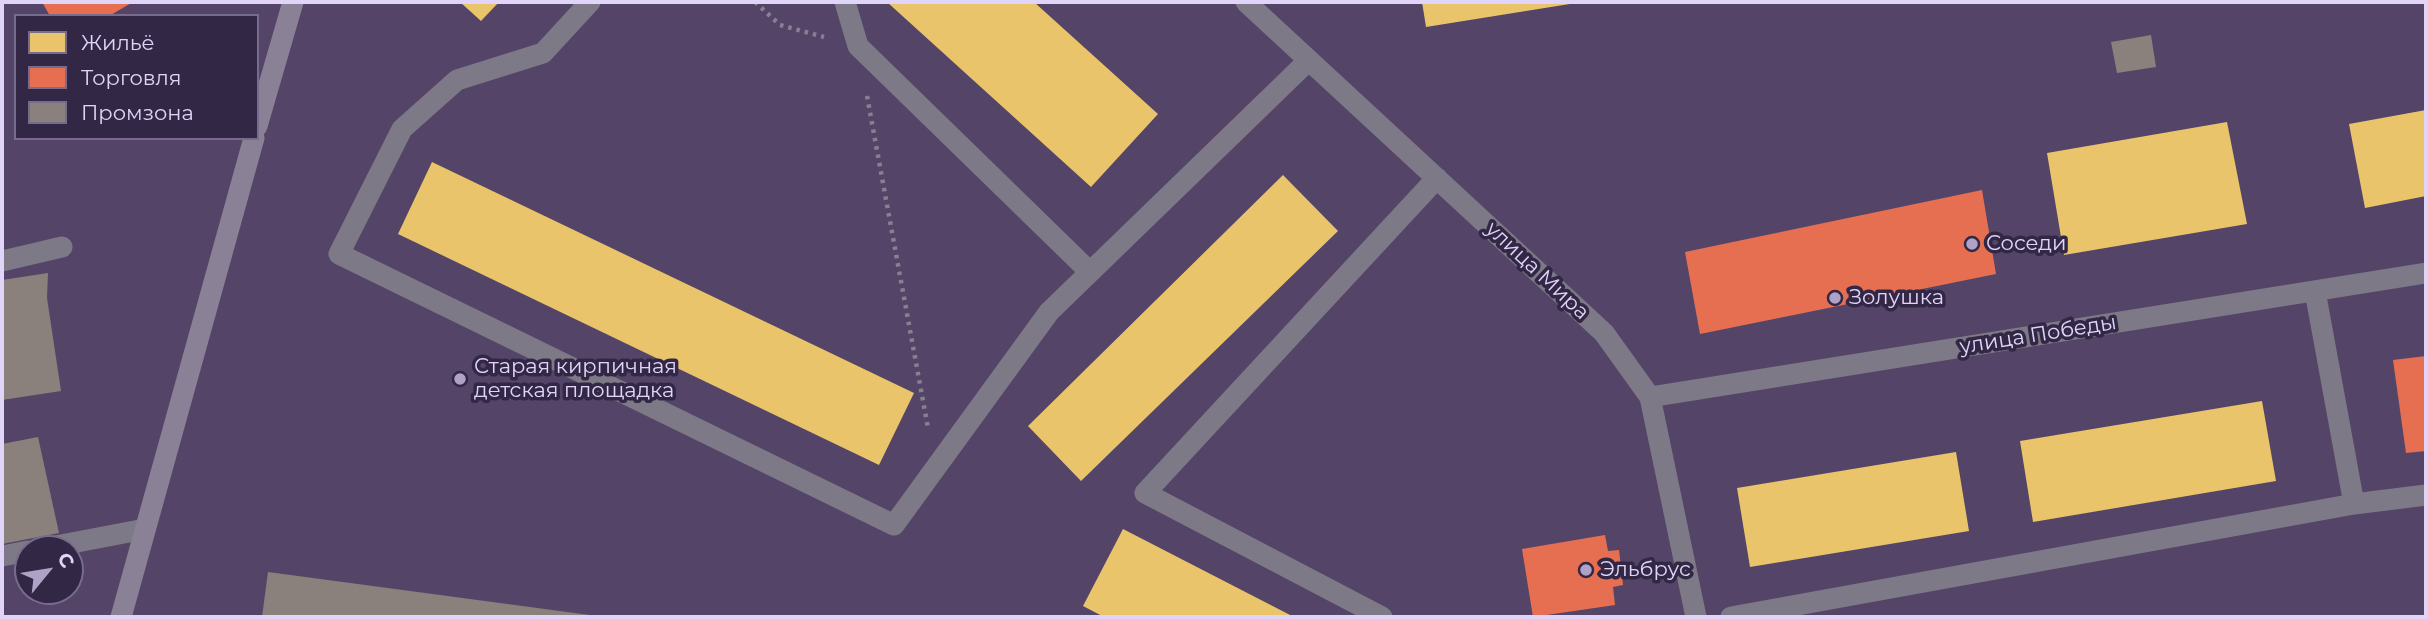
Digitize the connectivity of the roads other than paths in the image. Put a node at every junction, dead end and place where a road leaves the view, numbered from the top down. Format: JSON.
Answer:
{"nodes":[{"id":1,"x":293,"y":2,"type":"edge"},
{"id":2,"x":590,"y":2,"type":"edge"},
{"id":3,"x":845,"y":2,"type":"edge"},
{"id":4,"x":1246,"y":2,"type":"edge"},
{"id":5,"x":1310,"y":60,"type":"junction"},
{"id":6,"x":259,"y":119,"type":"edge"},
{"id":7,"x":253,"y":140,"type":"edge"},
{"id":8,"x":1437,"y":178,"type":"junction"},
{"id":9,"x":62,"y":247,"type":"dead end"},
{"id":10,"x":2,"y":261,"type":"edge"},
{"id":11,"x":1090,"y":272,"type":"junction"},
{"id":12,"x":2426,"y":273,"type":"edge"},
{"id":13,"x":2315,"y":291,"type":"junction"},
{"id":14,"x":1650,"y":397,"type":"junction"},
{"id":15,"x":2426,"y":495,"type":"edge"},
{"id":16,"x":2354,"y":504,"type":"junction"},
{"id":17,"x":145,"y":529,"type":"junction"},
{"id":18,"x":84,"y":541,"type":"edge"},
{"id":19,"x":121,"y":617,"type":"edge"},
{"id":20,"x":1382,"y":617,"type":"edge"},
{"id":21,"x":1696,"y":617,"type":"edge"},
{"id":22,"x":1731,"y":617,"type":"edge"}],
"edges":[{"from":1,"to":6,"type":"main road"},
{"from":2,"to":11,"type":"street"},
{"from":3,"to":11,"type":"street"},
{"from":4,"to":5,"type":"street","name":"улица Мира"},
{"from":5,"to":8,"type":"street","name":"улица Мира"},
{"from":5,"to":11,"type":"street"},
{"from":7,"to":17,"type":"main road"},
{"from":8,"to":14,"type":"street","name":"улица Мира"},
{"from":8,"to":20,"type":"street"},
{"from":9,"to":10,"type":"street"},
{"from":12,"to":13,"type":"street","name":"улица Победы"},
{"from":13,"to":14,"type":"street","name":"улица Победы"},
{"from":13,"to":16,"type":"street"},
{"from":14,"to":21,"type":"street","name":"улица Мира"},
{"from":15,"to":16,"type":"street"},
{"from":16,"to":22,"type":"street"},
{"from":17,"to":18,"type":"street"},
{"from":17,"to":19,"type":"main road"}]}
